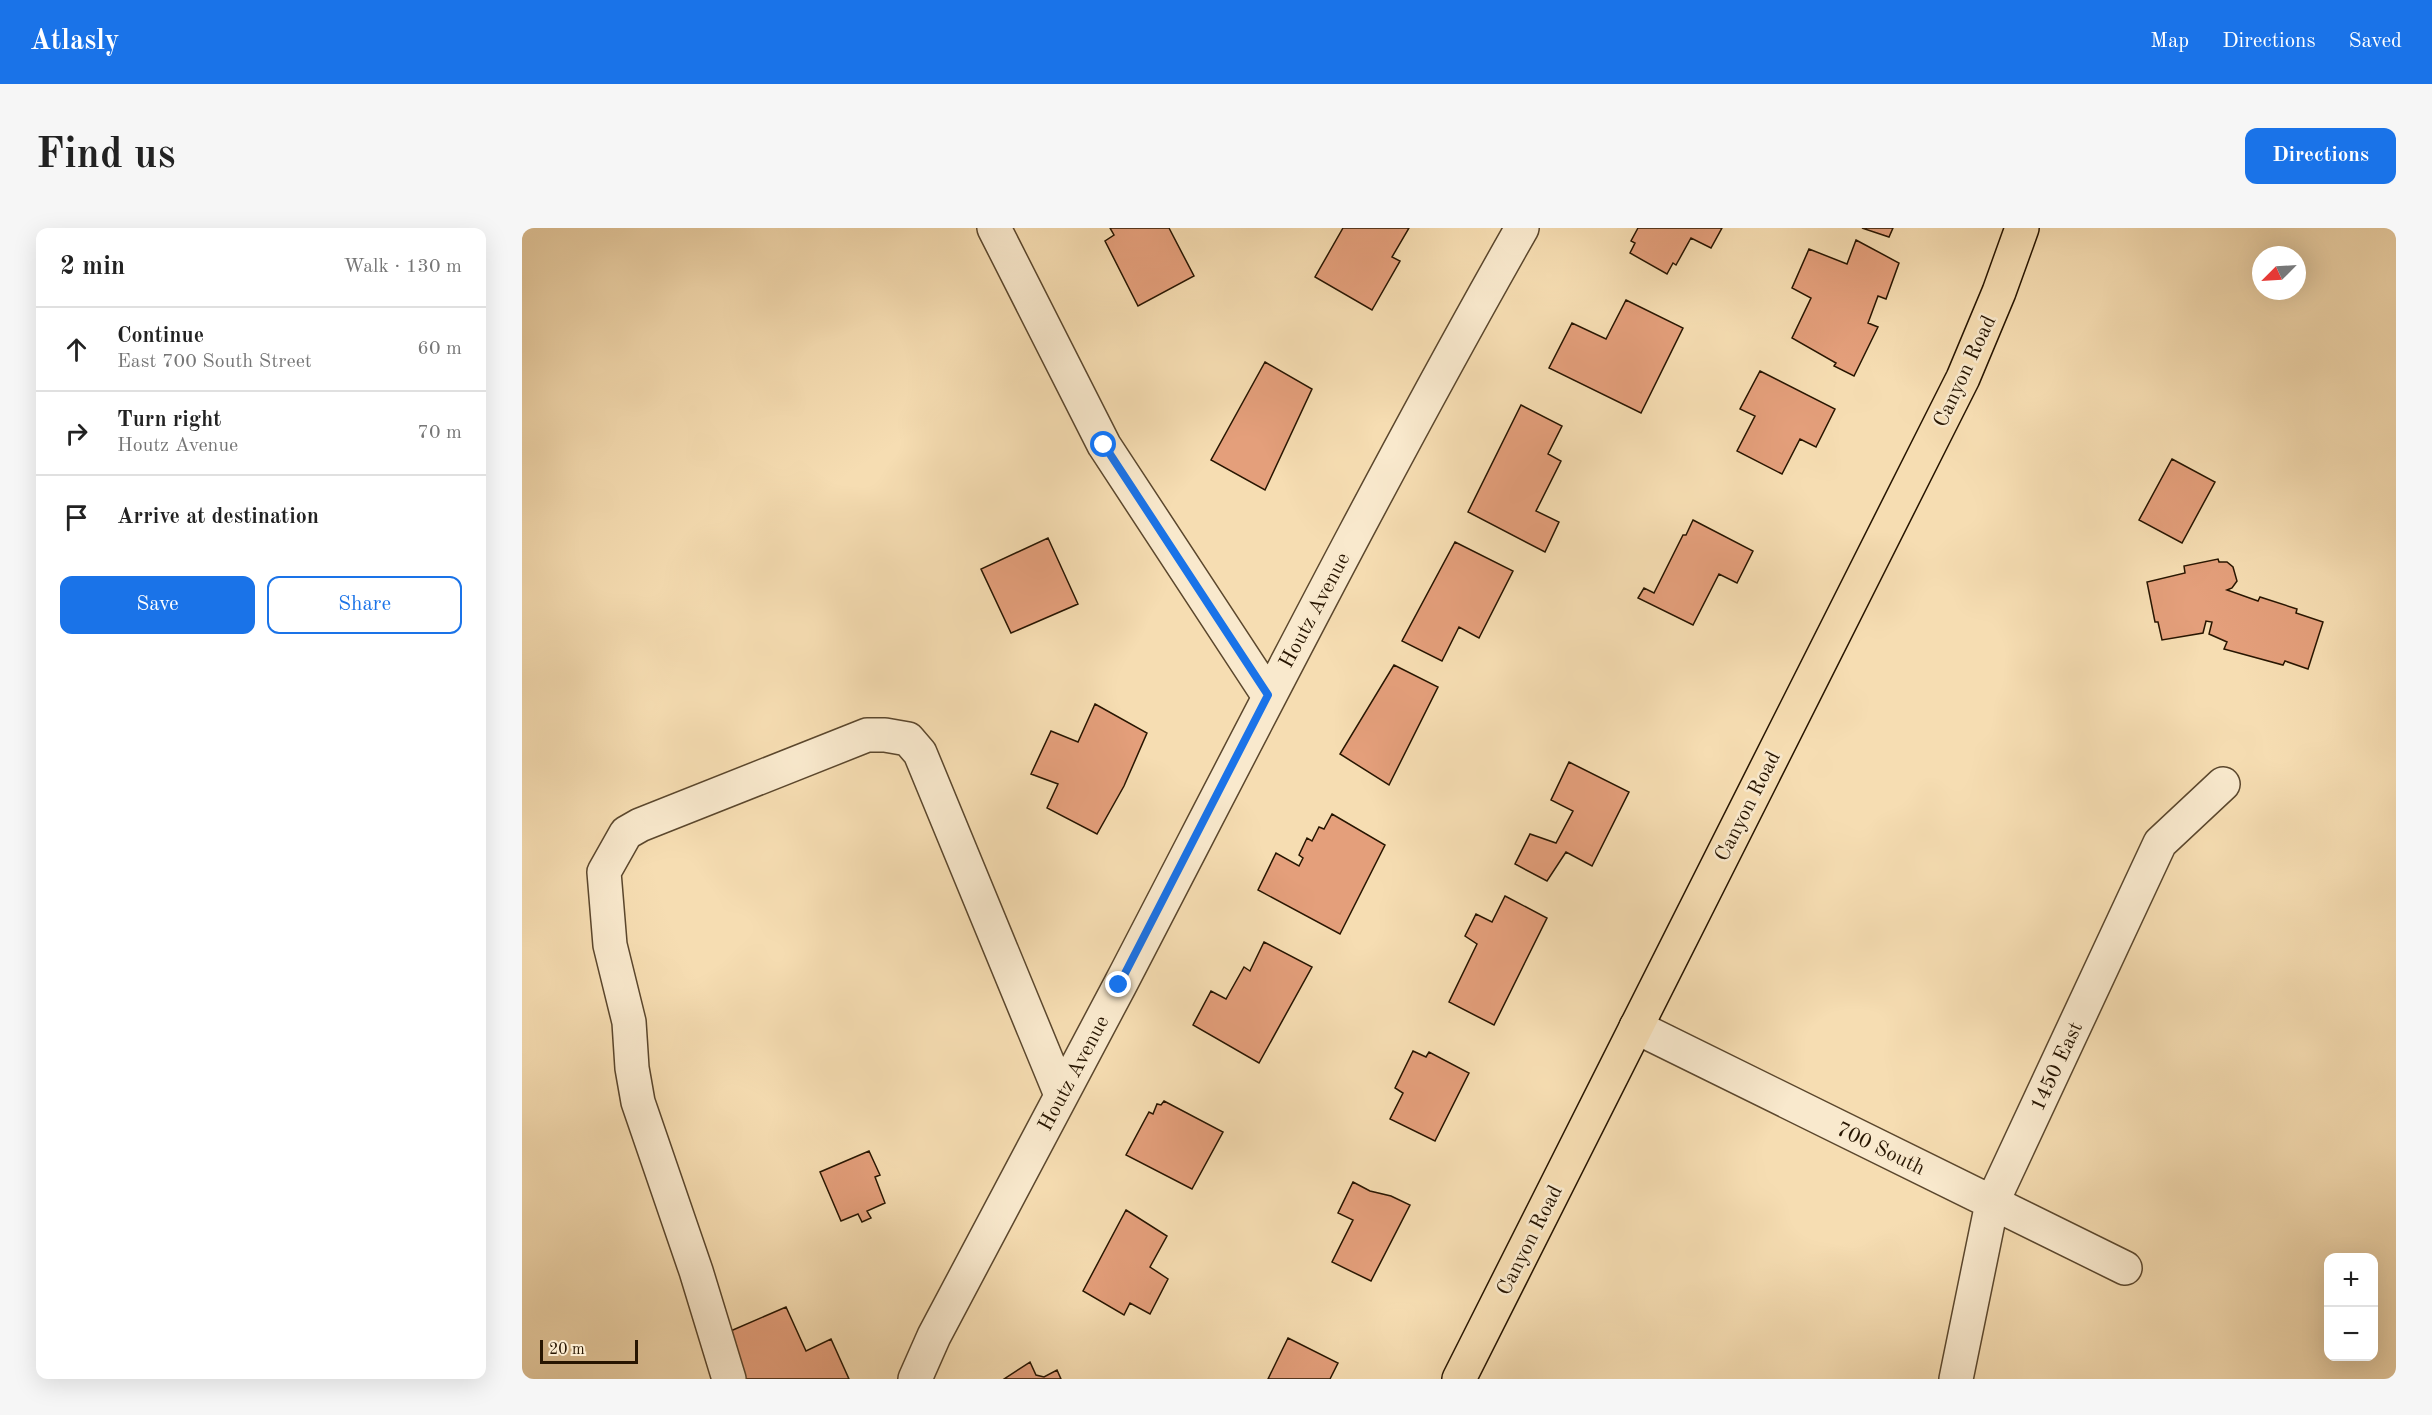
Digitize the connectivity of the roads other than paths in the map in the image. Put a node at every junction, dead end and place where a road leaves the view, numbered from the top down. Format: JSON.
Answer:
{"nodes":[{"id":1,"x":994,"y":228,"type":"edge"},
{"id":2,"x":1522,"y":228,"type":"edge"},
{"id":3,"x":2022,"y":228,"type":"edge"},
{"id":4,"x":1268,"y":695,"type":"junction"},
{"id":5,"x":2223,"y":784,"type":"dead end"},
{"id":6,"x":1636,"y":1027,"type":"junction"},
{"id":7,"x":1061,"y":1095,"type":"junction"},
{"id":8,"x":1992,"y":1203,"type":"junction"},
{"id":9,"x":2125,"y":1268,"type":"dead end"},
{"id":10,"x":729,"y":1379,"type":"edge"},
{"id":11,"x":915,"y":1379,"type":"edge"},
{"id":12,"x":1459,"y":1379,"type":"edge"},
{"id":13,"x":1956,"y":1379,"type":"edge"}],
"edges":[{"from":1,"to":4,"type":"street"},
{"from":2,"to":4,"type":"street","name":"Houtz Avenue"},
{"from":3,"to":6,"type":"main road","name":"Canyon Road"},
{"from":4,"to":7,"type":"street","name":"Houtz Avenue"},
{"from":5,"to":8,"type":"street","name":"1450 East"},
{"from":6,"to":8,"type":"street","name":"700 South"},
{"from":6,"to":12,"type":"main road","name":"Canyon Road"},
{"from":7,"to":10,"type":"street"},
{"from":7,"to":11,"type":"street","name":"Houtz Avenue"},
{"from":8,"to":9,"type":"street","name":"700 South"},
{"from":8,"to":13,"type":"street","name":"1450 East"}]}
